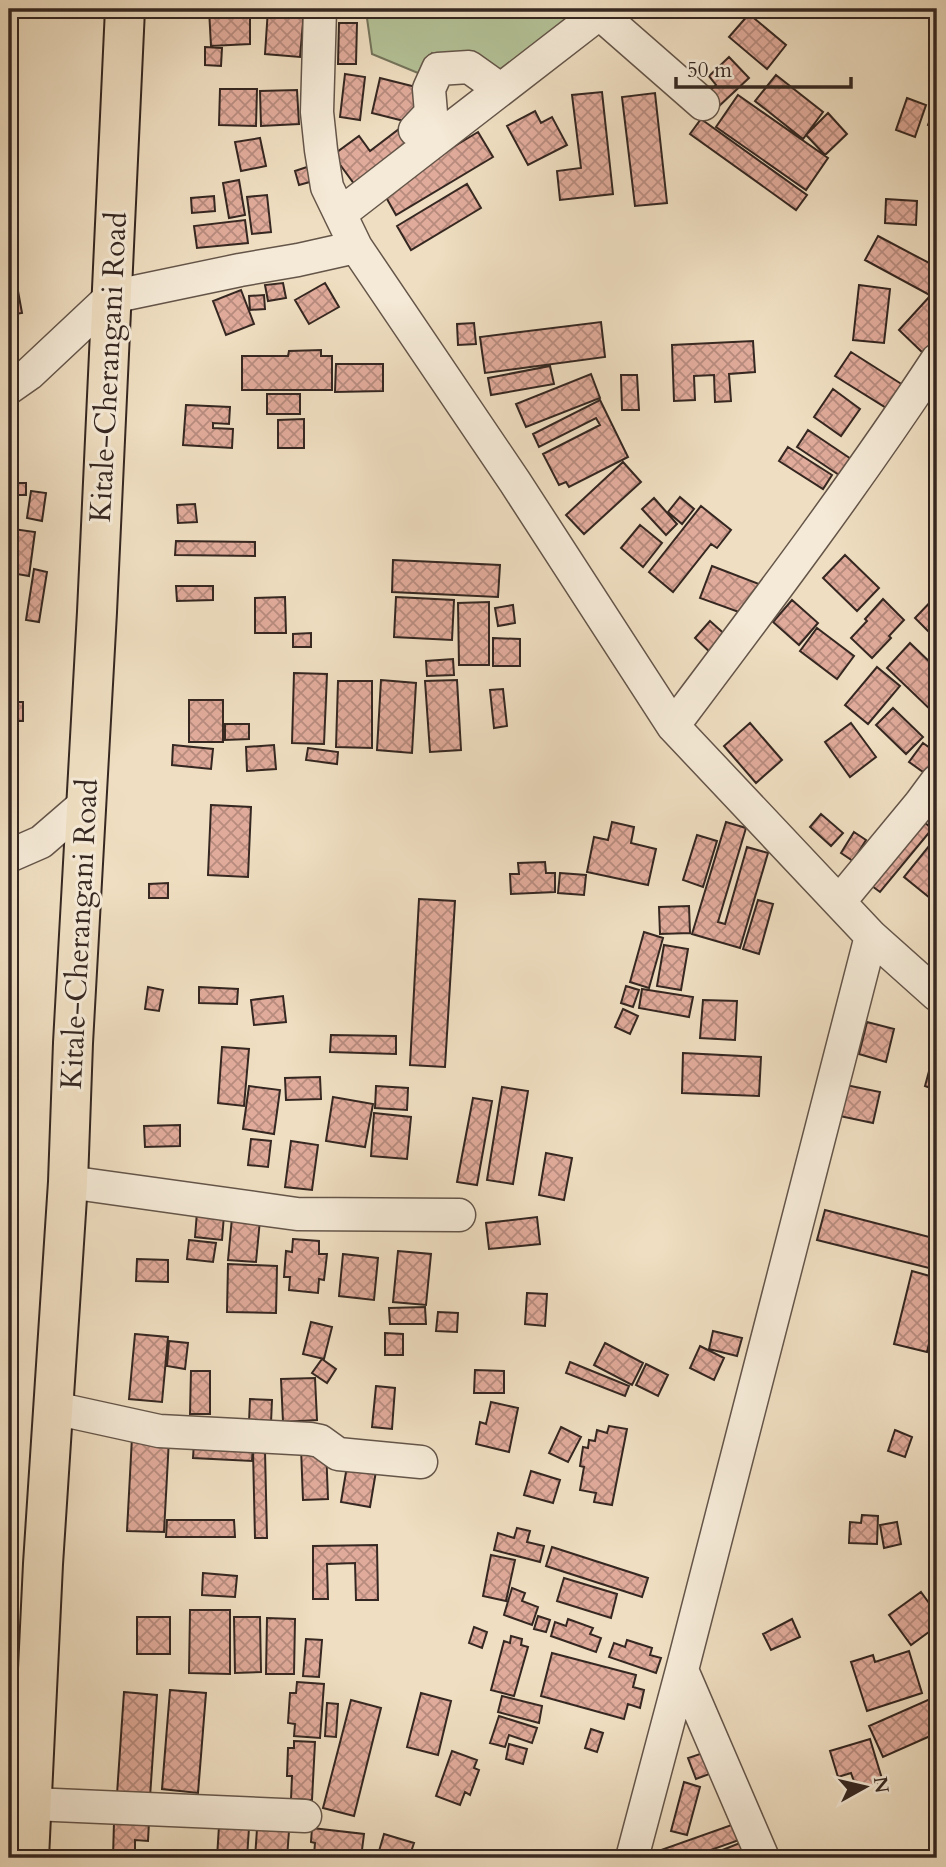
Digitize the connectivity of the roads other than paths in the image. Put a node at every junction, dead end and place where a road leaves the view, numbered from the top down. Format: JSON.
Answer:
{"nodes":[{"id":1,"x":125,"y":9,"type":"edge"},
{"id":2,"x":320,"y":9,"type":"edge"},
{"id":3,"x":602,"y":11,"type":"edge"},
{"id":4,"x":500,"y":89,"type":"junction"},
{"id":5,"x":703,"y":104,"type":"dead end"},
{"id":6,"x":415,"y":130,"type":"dead end"},
{"id":7,"x":340,"y":214,"type":"junction"},
{"id":8,"x":356,"y":247,"type":"junction"},
{"id":9,"x":111,"y":297,"type":"junction"},
{"id":10,"x":937,"y":360,"type":"edge"},
{"id":11,"x":9,"y":388,"type":"edge"},
{"id":12,"x":673,"y":726,"type":"junction"},
{"id":13,"x":937,"y":780,"type":"edge"},
{"id":14,"x":85,"y":804,"type":"junction"},
{"id":15,"x":9,"y":856,"type":"edge"},
{"id":16,"x":839,"y":902,"type":"junction"},
{"id":17,"x":871,"y":936,"type":"junction"},
{"id":18,"x":937,"y":995,"type":"edge"},
{"id":19,"x":68,"y":1182,"type":"junction"},
{"id":20,"x":459,"y":1215,"type":"dead end"},
{"id":21,"x":54,"y":1408,"type":"junction"},
{"id":22,"x":421,"y":1462,"type":"dead end"},
{"id":23,"x":682,"y":1670,"type":"junction"},
{"id":24,"x":32,"y":1804,"type":"junction"},
{"id":25,"x":305,"y":1816,"type":"dead end"},
{"id":26,"x":29,"y":1858,"type":"edge"},
{"id":27,"x":632,"y":1858,"type":"edge"},
{"id":28,"x":763,"y":1858,"type":"edge"}],
"edges":[{"from":1,"to":9,"type":"main road","name":"Kitale-Cherangani Road"},
{"from":2,"to":7,"type":"street"},
{"from":3,"to":4,"type":"street"},
{"from":3,"to":5,"type":"street"},
{"from":4,"to":6,"type":"street"},
{"from":4,"to":7,"type":"street"},
{"from":7,"to":8,"type":"street"},
{"from":8,"to":9,"type":"street"},
{"from":8,"to":12,"type":"street"},
{"from":9,"to":11,"type":"street"},
{"from":9,"to":14,"type":"main road","name":"Kitale-Cherangani Road"},
{"from":10,"to":12,"type":"street"},
{"from":12,"to":16,"type":"street"},
{"from":13,"to":16,"type":"street"},
{"from":14,"to":15,"type":"street"},
{"from":14,"to":19,"type":"main road","name":"Kitale-Cherangani Road"},
{"from":16,"to":17,"type":"street"},
{"from":17,"to":18,"type":"street"},
{"from":17,"to":23,"type":"street"},
{"from":19,"to":20,"type":"street"},
{"from":19,"to":21,"type":"main road","name":"Kitale-Cherangani Road"},
{"from":21,"to":22,"type":"street"},
{"from":21,"to":24,"type":"main road","name":"Kitale-Cherangani Road"},
{"from":23,"to":27,"type":"street"},
{"from":23,"to":28,"type":"street"},
{"from":24,"to":25,"type":"street"},
{"from":24,"to":26,"type":"main road","name":"Kitale-Cherangani Road"}]}
